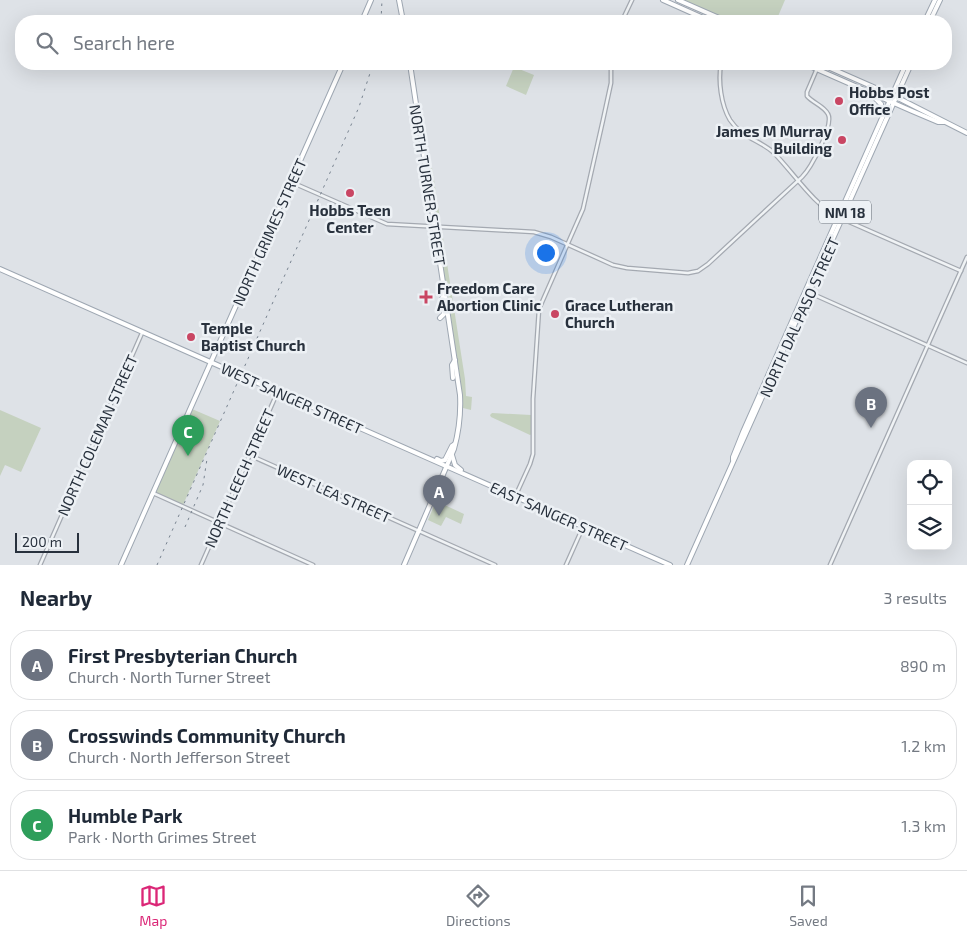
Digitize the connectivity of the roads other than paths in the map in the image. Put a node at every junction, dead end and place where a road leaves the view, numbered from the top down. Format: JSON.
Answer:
{"nodes":[{"id":1,"x":371,"y":0,"type":"edge"},
{"id":2,"x":399,"y":0,"type":"edge"},
{"id":3,"x":632,"y":0,"type":"edge"},
{"id":4,"x":663,"y":0,"type":"edge"},
{"id":5,"x":678,"y":0,"type":"edge"},
{"id":6,"x":935,"y":0,"type":"edge"},
{"id":7,"x":940,"y":0,"type":"edge"},
{"id":8,"x":365,"y":15,"type":"edge"},
{"id":9,"x":402,"y":15,"type":"edge"},
{"id":10,"x":625,"y":15,"type":"edge"},
{"id":11,"x":697,"y":15,"type":"edge"},
{"id":12,"x":712,"y":15,"type":"edge"},
{"id":13,"x":928,"y":15,"type":"edge"},
{"id":14,"x":933,"y":15,"type":"edge"},
{"id":15,"x":340,"y":70,"type":"edge"},
{"id":16,"x":411,"y":70,"type":"edge"},
{"id":17,"x":610,"y":70,"type":"edge"},
{"id":18,"x":720,"y":70,"type":"edge"},
{"id":19,"x":817,"y":70,"type":"edge"},
{"id":20,"x":819,"y":70,"type":"edge"},
{"id":21,"x":834,"y":70,"type":"edge"},
{"id":22,"x":904,"y":70,"type":"edge"},
{"id":23,"x":908,"y":70,"type":"edge"},
{"id":24,"x":859,"y":81,"type":"junction"},
{"id":25,"x":855,"y":86,"type":"junction"},
{"id":26,"x":871,"y":93,"type":"junction"},
{"id":27,"x":894,"y":96,"type":"junction"},
{"id":28,"x":892,"y":102,"type":"junction"},
{"id":29,"x":882,"y":118,"type":"junction"},
{"id":30,"x":944,"y":122,"type":"junction"},
{"id":31,"x":967,"y":133,"type":"edge"},
{"id":32,"x":799,"y":180,"type":"junction"},
{"id":33,"x":291,"y":182,"type":"junction"},
{"id":34,"x":843,"y":207,"type":"junction"},
{"id":35,"x":826,"y":210,"type":"junction"},
{"id":36,"x":840,"y":218,"type":"junction"},
{"id":37,"x":434,"y":227,"type":"junction"},
{"id":38,"x":568,"y":244,"type":"junction"},
{"id":39,"x":967,"y":257,"type":"edge"},
{"id":40,"x":0,"y":270,"type":"edge"},
{"id":41,"x":961,"y":271,"type":"junction"},
{"id":42,"x":807,"y":292,"type":"junction"},
{"id":43,"x":444,"y":294,"type":"junction"},
{"id":44,"x":440,"y":318,"type":"dead end"},
{"id":45,"x":142,"y":333,"type":"junction"},
{"id":46,"x":928,"y":345,"type":"junction"},
{"id":47,"x":455,"y":360,"type":"junction"},
{"id":48,"x":211,"y":362,"type":"junction"},
{"id":49,"x":967,"y":363,"type":"edge"},
{"id":50,"x":453,"y":378,"type":"dead end"},
{"id":51,"x":278,"y":391,"type":"junction"},
{"id":52,"x":455,"y":444,"type":"junction"},
{"id":53,"x":452,"y":454,"type":"junction"},
{"id":54,"x":250,"y":455,"type":"junction"},
{"id":55,"x":429,"y":458,"type":"junction"},
{"id":56,"x":447,"y":466,"type":"junction"},
{"id":57,"x":478,"y":480,"type":"junction"},
{"id":58,"x":153,"y":493,"type":"junction"},
{"id":59,"x":515,"y":497,"type":"junction"},
{"id":60,"x":219,"y":523,"type":"junction"},
{"id":61,"x":583,"y":526,"type":"junction"},
{"id":62,"x":419,"y":531,"type":"junction"},
{"id":63,"x":40,"y":565,"type":"edge"},
{"id":64,"x":121,"y":565,"type":"edge"},
{"id":65,"x":201,"y":565,"type":"edge"},
{"id":66,"x":313,"y":565,"type":"edge"},
{"id":67,"x":404,"y":565,"type":"edge"},
{"id":68,"x":495,"y":565,"type":"edge"},
{"id":69,"x":566,"y":565,"type":"edge"},
{"id":70,"x":670,"y":565,"type":"edge"},
{"id":71,"x":687,"y":565,"type":"edge"},
{"id":72,"x":830,"y":565,"type":"edge"}],
"edges":[{"from":1,"to":8,"type":"main road"},
{"from":2,"to":9,"type":"main road"},
{"from":3,"to":10,"type":"street"},
{"from":4,"to":11,"type":"main road"},
{"from":5,"to":12,"type":"main road"},
{"from":6,"to":13,"type":"main road"},
{"from":7,"to":14,"type":"main road"},
{"from":15,"to":33,"type":"main road","name":"NORTH GRIMES STREET"},
{"from":16,"to":37,"type":"main road","name":"NORTH TURNER STREET"},
{"from":17,"to":38,"type":"street"},
{"from":18,"to":32,"type":"street"},
{"from":19,"to":32,"type":"street"},
{"from":20,"to":25,"type":"main road"},
{"from":21,"to":24,"type":"main road"},
{"from":22,"to":27,"type":"main road","name":"NORTH DAL PASO STREET"},
{"from":23,"to":27,"type":"main road","name":"NORTH DAL PASO STREET"},
{"from":24,"to":25,"type":"main road"},
{"from":24,"to":27,"type":"main road"},
{"from":25,"to":26,"type":"main road"},
{"from":26,"to":28,"type":"main road"},
{"from":26,"to":29,"type":"main road"},
{"from":27,"to":28,"type":"main road","name":"NORTH DAL PASO STREET"},
{"from":27,"to":30,"type":"main road"},
{"from":28,"to":29,"type":"main road","name":"NORTH DAL PASO STREET","number":"NM 18"},
{"from":28,"to":30,"type":"main road"},
{"from":28,"to":36,"type":"main road","name":"NORTH DAL PASO STREET","number":"NM 18"},
{"from":29,"to":34,"type":"main road","name":"NORTH DAL PASO STREET","number":"NM 18"},
{"from":30,"to":31,"type":"main road"},
{"from":32,"to":35,"type":"street"},
{"from":32,"to":38,"type":"street"},
{"from":33,"to":37,"type":"street"},
{"from":33,"to":48,"type":"main road","name":"NORTH GRIMES STREET"},
{"from":34,"to":35,"type":"street"},
{"from":34,"to":36,"type":"main road","name":"NORTH DAL PASO STREET","number":"NM 18"},
{"from":35,"to":36,"type":"street"},
{"from":36,"to":41,"type":"street"},
{"from":36,"to":42,"type":"main road","name":"NORTH DAL PASO STREET","number":"NM 18"},
{"from":37,"to":38,"type":"street"},
{"from":37,"to":43,"type":"main road","name":"NORTH TURNER STREET"},
{"from":38,"to":59,"type":"street"},
{"from":39,"to":41,"type":"street"},
{"from":40,"to":45,"type":"main road","name":"WEST SANGER STREET"},
{"from":41,"to":46,"type":"street"},
{"from":42,"to":46,"type":"street"},
{"from":42,"to":71,"type":"main road","name":"NORTH DAL PASO STREET","number":"NM 18"},
{"from":43,"to":44,"type":"main road"},
{"from":43,"to":47,"type":"main road","name":"NORTH TURNER STREET"},
{"from":45,"to":48,"type":"main road","name":"WEST SANGER STREET"},
{"from":45,"to":63,"type":"street","name":"NORTH COLEMAN STREET"},
{"from":46,"to":49,"type":"street"},
{"from":46,"to":72,"type":"street"},
{"from":47,"to":50,"type":"main road"},
{"from":47,"to":52,"type":"main road","name":"NORTH TURNER STREET"},
{"from":48,"to":51,"type":"main road","name":"WEST SANGER STREET"},
{"from":48,"to":58,"type":"main road","name":"NORTH GRIMES STREET"},
{"from":51,"to":54,"type":"street","name":"NORTH LEECH STREET"},
{"from":51,"to":55,"type":"main road","name":"WEST SANGER STREET"},
{"from":52,"to":53,"type":"main road","name":"NORTH TURNER STREET"},
{"from":52,"to":55,"type":"main road"},
{"from":53,"to":56,"type":"main road","name":"NORTH TURNER STREET"},
{"from":53,"to":57,"type":"main road"},
{"from":54,"to":60,"type":"street","name":"NORTH LEECH STREET"},
{"from":54,"to":62,"type":"street","name":"WEST LEA STREET"},
{"from":55,"to":56,"type":"main road","name":"WEST SANGER STREET"},
{"from":56,"to":57,"type":"main road","name":"EAST SANGER STREET"},
{"from":56,"to":62,"type":"main road","name":"NORTH TURNER STREET"},
{"from":57,"to":59,"type":"main road","name":"EAST SANGER STREET"},
{"from":58,"to":60,"type":"street"},
{"from":58,"to":64,"type":"main road","name":"NORTH GRIMES STREET"},
{"from":59,"to":61,"type":"main road","name":"EAST SANGER STREET"},
{"from":60,"to":65,"type":"street","name":"NORTH LEECH STREET"},
{"from":60,"to":66,"type":"street"},
{"from":61,"to":69,"type":"street"},
{"from":61,"to":70,"type":"main road","name":"EAST SANGER STREET"},
{"from":62,"to":67,"type":"main road","name":"NORTH TURNER STREET"},
{"from":62,"to":68,"type":"street","name":"WEST LEA STREET"}]}
